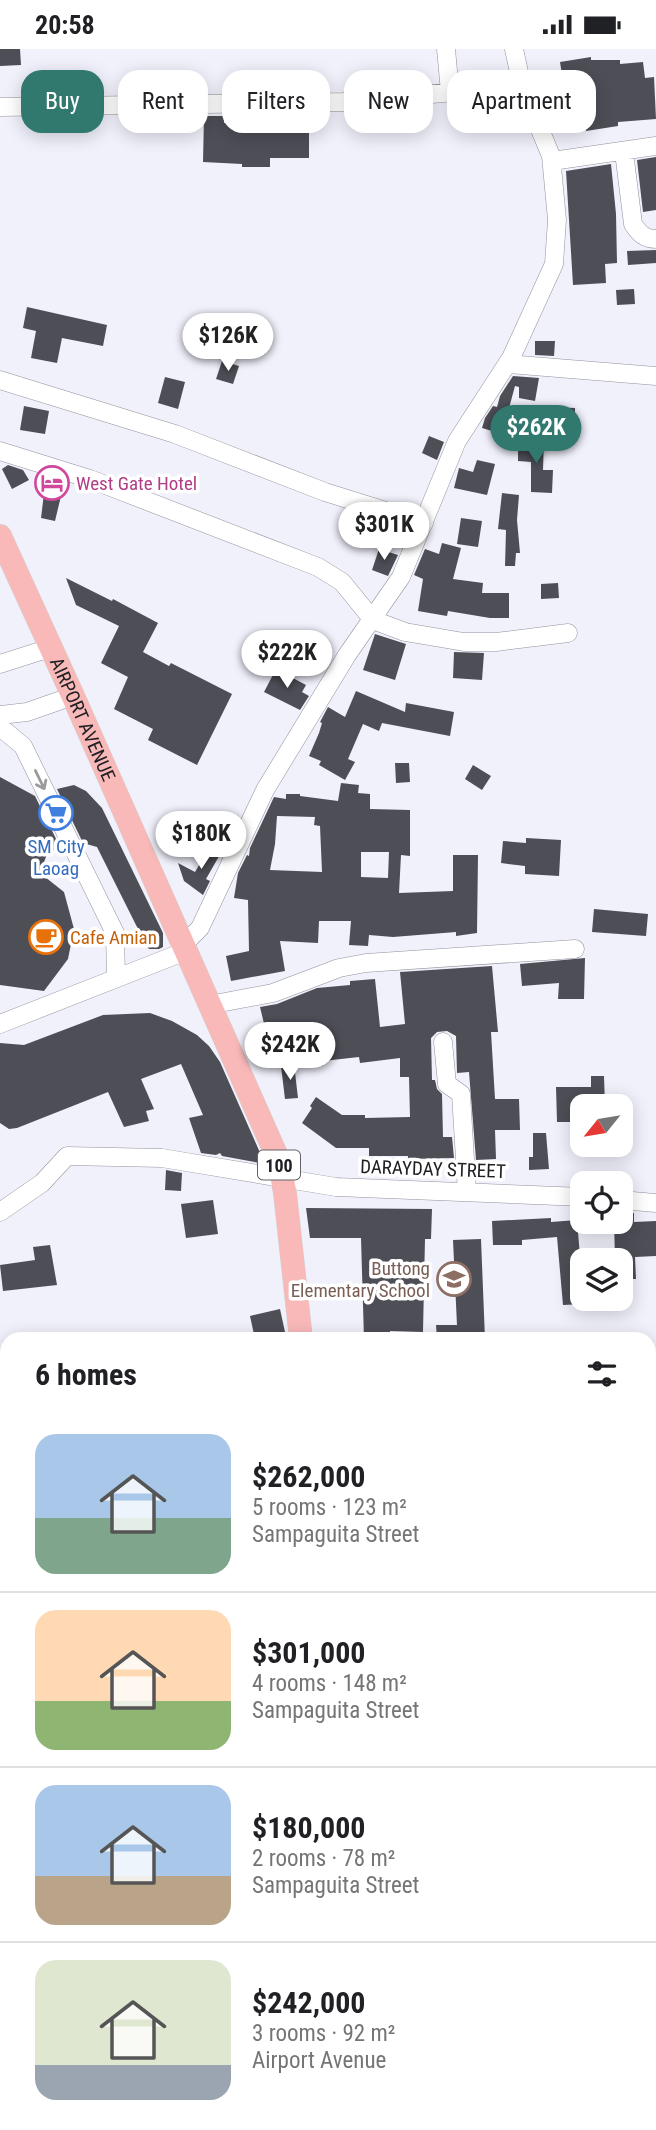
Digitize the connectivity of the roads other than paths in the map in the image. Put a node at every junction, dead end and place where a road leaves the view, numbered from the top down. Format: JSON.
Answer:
{"nodes":[{"id":1,"x":446,"y":49,"type":"edge"},
{"id":2,"x":514,"y":49,"type":"edge"},
{"id":3,"x":448,"y":70,"type":"edge"},
{"id":4,"x":519,"y":70,"type":"edge"},
{"id":5,"x":447,"y":92,"type":"edge"},
{"id":6,"x":0,"y":107,"type":"edge"},
{"id":7,"x":541,"y":133,"type":"edge"},
{"id":8,"x":656,"y":146,"type":"edge"},
{"id":9,"x":624,"y":152,"type":"junction"},
{"id":10,"x":552,"y":161,"type":"junction"},
{"id":11,"x":656,"y":239,"type":"edge"},
{"id":12,"x":507,"y":364,"type":"junction"},
{"id":13,"x":656,"y":376,"type":"edge"},
{"id":14,"x":0,"y":380,"type":"edge"},
{"id":15,"x":0,"y":451,"type":"edge"},
{"id":16,"x":424,"y":523,"type":"junction"},
{"id":17,"x":0,"y":536,"type":"edge"},
{"id":18,"x":373,"y":620,"type":"junction"},
{"id":19,"x":568,"y":633,"type":"dead end"},
{"id":20,"x":50,"y":648,"type":"junction"},
{"id":21,"x":0,"y":664,"type":"edge"},
{"id":22,"x":73,"y":696,"type":"junction"},
{"id":23,"x":0,"y":715,"type":"edge"},
{"id":24,"x":0,"y":727,"type":"edge"},
{"id":25,"x":185,"y":948,"type":"junction"},
{"id":26,"x":575,"y":949,"type":"dead end"},
{"id":27,"x":116,"y":978,"type":"junction"},
{"id":28,"x":209,"y":1005,"type":"junction"},
{"id":29,"x":0,"y":1024,"type":"edge"},
{"id":30,"x":443,"y":1042,"type":"dead end"},
{"id":31,"x":282,"y":1177,"type":"junction"},
{"id":32,"x":467,"y":1192,"type":"junction"},
{"id":33,"x":570,"y":1196,"type":"edge"},
{"id":34,"x":633,"y":1202,"type":"edge"},
{"id":35,"x":656,"y":1203,"type":"edge"},
{"id":36,"x":0,"y":1212,"type":"edge"},
{"id":37,"x":300,"y":1332,"type":"edge"}],
"edges":[{"from":1,"to":3,"type":"street"},
{"from":2,"to":4,"type":"street"},
{"from":5,"to":6,"type":"street"},
{"from":7,"to":10,"type":"street"},
{"from":8,"to":9,"type":"street"},
{"from":9,"to":10,"type":"street"},
{"from":9,"to":11,"type":"street"},
{"from":10,"to":12,"type":"street"},
{"from":12,"to":13,"type":"street"},
{"from":12,"to":16,"type":"street"},
{"from":14,"to":16,"type":"street"},
{"from":15,"to":18,"type":"street"},
{"from":16,"to":18,"type":"street"},
{"from":17,"to":20,"type":"main road","name":"AIRPORT AVENUE","number":"100"},
{"from":18,"to":19,"type":"street"},
{"from":18,"to":25,"type":"street"},
{"from":20,"to":21,"type":"street"},
{"from":20,"to":22,"type":"main road","name":"AIRPORT AVENUE","number":"100"},
{"from":22,"to":23,"type":"street"},
{"from":22,"to":25,"type":"main road","name":"AIRPORT AVENUE","number":"100"},
{"from":24,"to":27,"type":"street","one_way":true},
{"from":25,"to":27,"type":"street"},
{"from":25,"to":28,"type":"main road","name":"AIRPORT AVENUE","number":"100"},
{"from":26,"to":28,"type":"street"},
{"from":27,"to":29,"type":"street"},
{"from":28,"to":31,"type":"main road","name":"AIRPORT AVENUE","number":"100"},
{"from":30,"to":32,"type":"street"},
{"from":31,"to":32,"type":"street","name":"DARAYDAY STREET"},
{"from":31,"to":36,"type":"street","name":"DARAYDAY STREET"},
{"from":31,"to":37,"type":"main road","name":"AIRPORT AVENUE","number":"100"},
{"from":32,"to":33,"type":"street","name":"DARAYDAY STREET"},
{"from":34,"to":35,"type":"street"}]}
